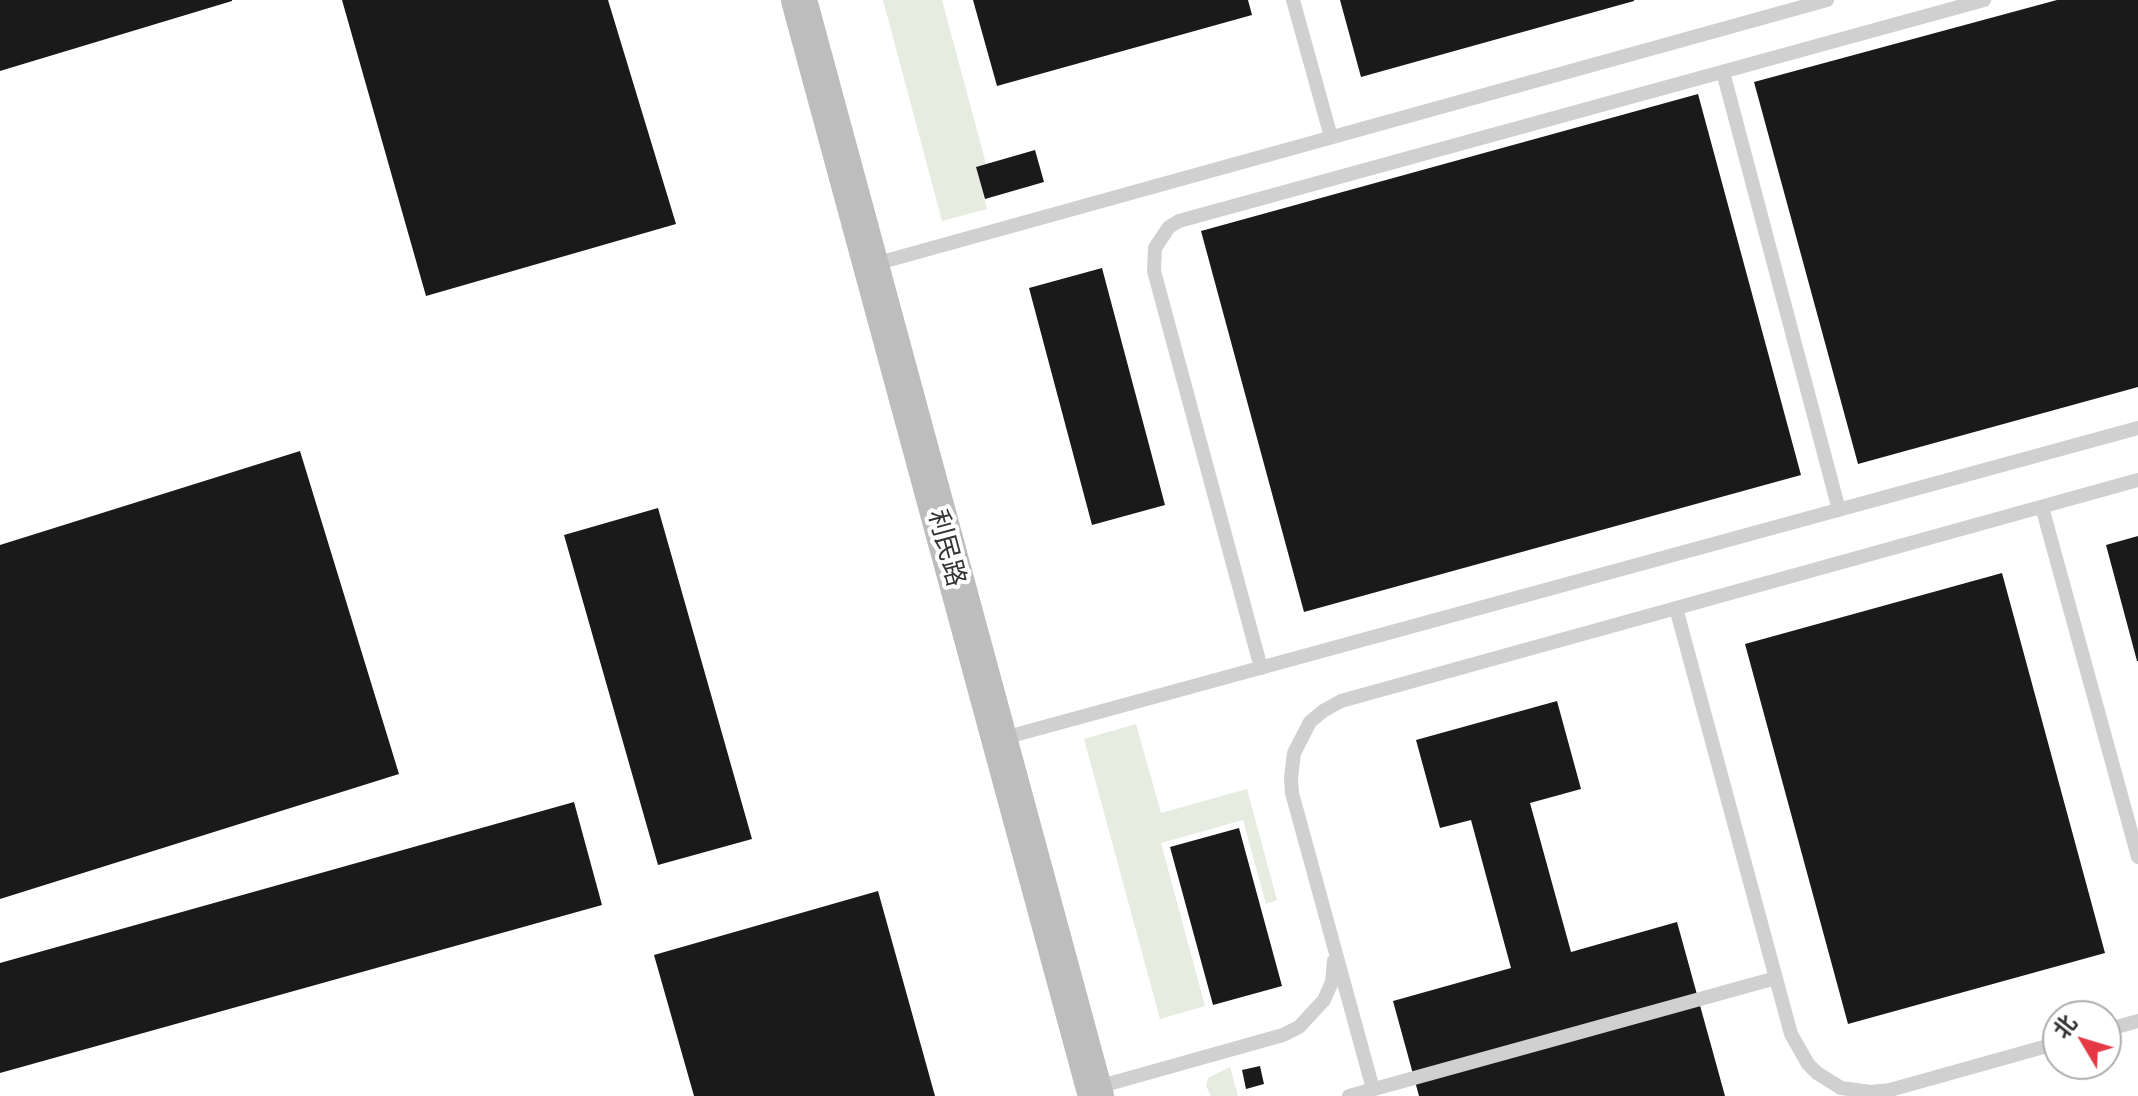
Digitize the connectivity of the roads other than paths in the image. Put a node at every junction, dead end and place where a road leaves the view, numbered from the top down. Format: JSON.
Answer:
{"nodes":[{"id":1,"x":799,"y":0,"type":"edge"},
{"id":2,"x":1293,"y":0,"type":"edge"},
{"id":3,"x":1827,"y":0,"type":"edge"},
{"id":4,"x":1984,"y":0,"type":"edge"},
{"id":5,"x":1723,"y":72,"type":"junction"},
{"id":6,"x":1331,"y":137,"type":"junction"},
{"id":7,"x":871,"y":265,"type":"junction"},
{"id":8,"x":2138,"y":428,"type":"edge"},
{"id":9,"x":2138,"y":480,"type":"edge"},
{"id":10,"x":2042,"y":507,"type":"junction"},
{"id":11,"x":1839,"y":510,"type":"junction"},
{"id":12,"x":1676,"y":608,"type":"junction"},
{"id":13,"x":1261,"y":668,"type":"junction"},
{"id":14,"x":999,"y":739,"type":"junction"},
{"id":15,"x":2138,"y":857,"type":"edge"},
{"id":16,"x":1335,"y":949,"type":"junction"},
{"id":17,"x":1776,"y":978,"type":"junction"},
{"id":18,"x":2042,"y":1047,"type":"edge"},
{"id":19,"x":1373,"y":1089,"type":"junction"},
{"id":20,"x":1095,"y":1092,"type":"edge"},
{"id":21,"x":1349,"y":1096,"type":"edge"}],
"edges":[{"from":1,"to":7,"type":"main road","name":"利民路"},
{"from":2,"to":6,"type":"lane"},
{"from":3,"to":6,"type":"lane"},
{"from":4,"to":5,"type":"lane"},
{"from":5,"to":11,"type":"lane"},
{"from":5,"to":13,"type":"lane"},
{"from":6,"to":7,"type":"lane"},
{"from":7,"to":14,"type":"main road","name":"利民路"},
{"from":8,"to":11,"type":"lane"},
{"from":9,"to":10,"type":"lane"},
{"from":10,"to":12,"type":"lane"},
{"from":10,"to":15,"type":"lane"},
{"from":11,"to":13,"type":"lane"},
{"from":12,"to":16,"type":"lane"},
{"from":12,"to":17,"type":"lane"},
{"from":13,"to":14,"type":"lane"},
{"from":14,"to":20,"type":"main road","name":"利民路"},
{"from":16,"to":19,"type":"lane"},
{"from":16,"to":20,"type":"lane"},
{"from":17,"to":18,"type":"lane"},
{"from":17,"to":19,"type":"lane"},
{"from":19,"to":21,"type":"lane"}]}
